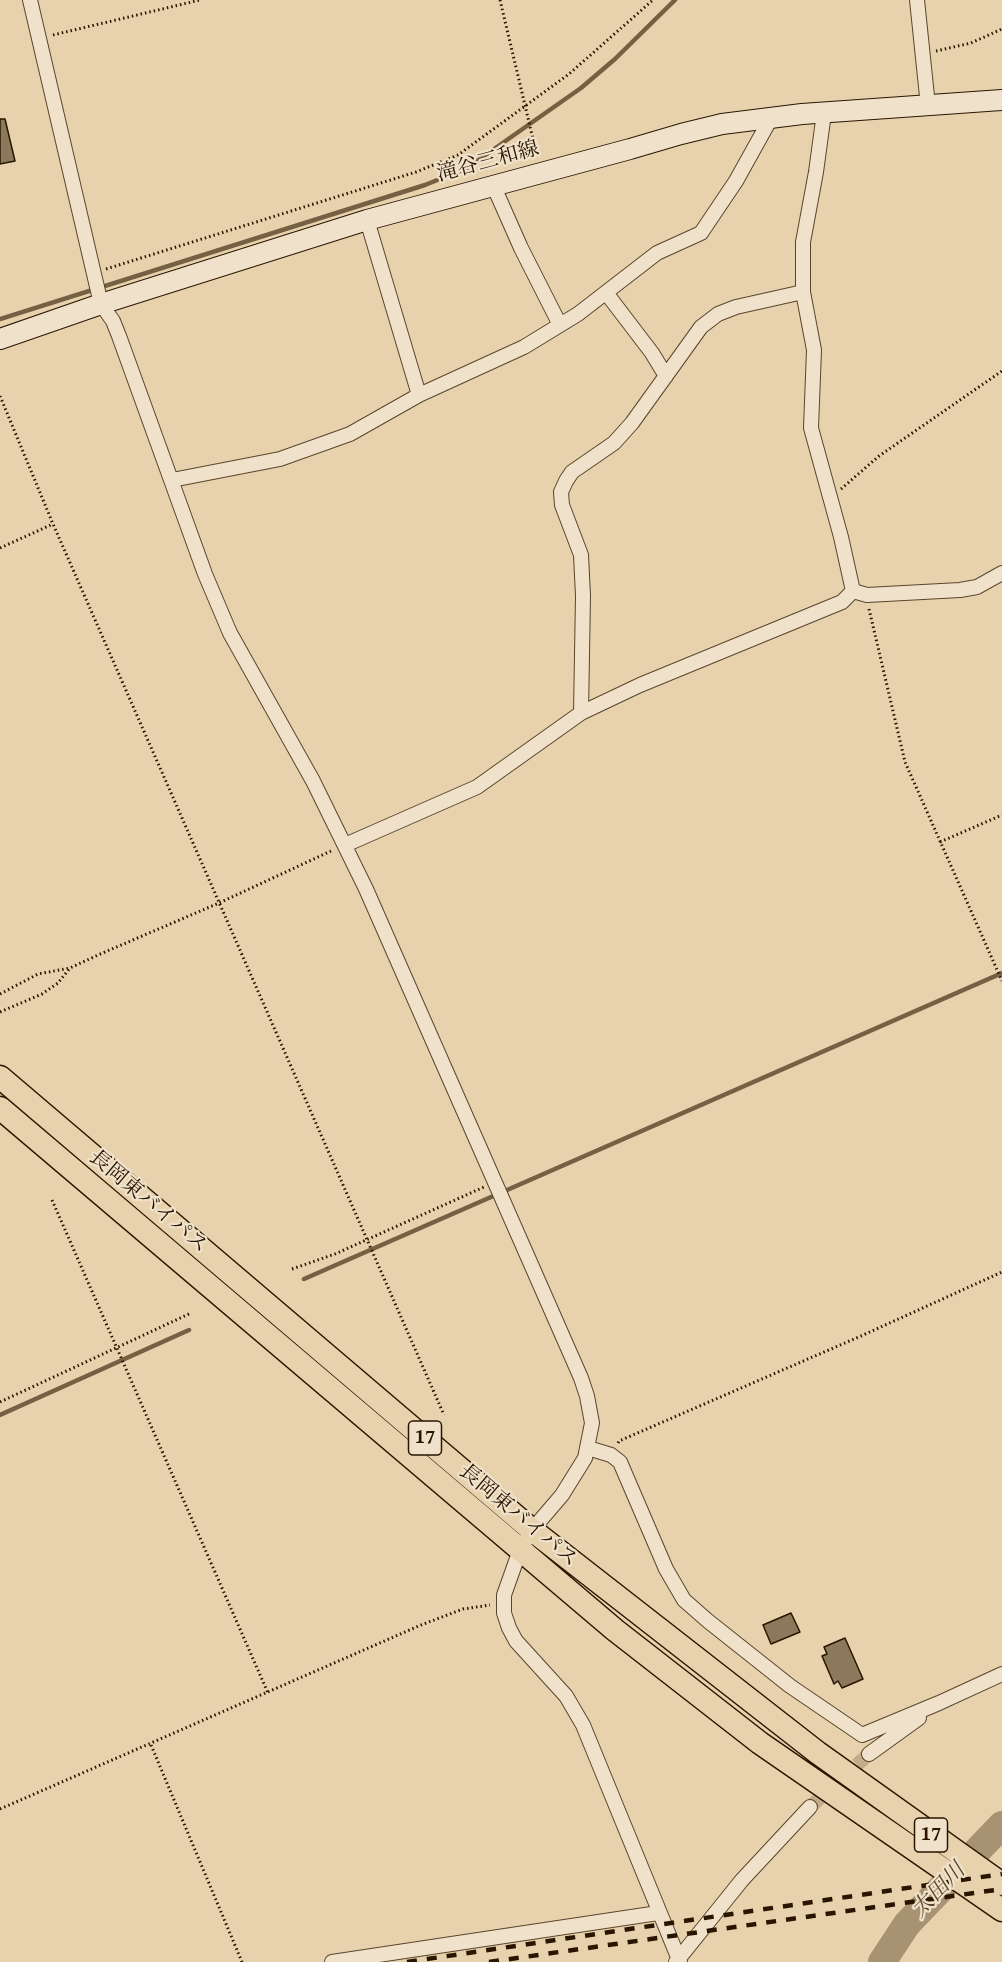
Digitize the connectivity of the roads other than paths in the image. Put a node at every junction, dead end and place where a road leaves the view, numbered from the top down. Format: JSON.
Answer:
{"nodes":[{"id":1,"x":30,"y":0,"type":"edge"},
{"id":2,"x":917,"y":0,"type":"edge"},
{"id":3,"x":1002,"y":100,"type":"edge"},
{"id":4,"x":928,"y":106,"type":"junction"},
{"id":5,"x":824,"y":113,"type":"junction"},
{"id":6,"x":771,"y":118,"type":"junction"},
{"id":7,"x":494,"y":187,"type":"junction"},
{"id":8,"x":367,"y":220,"type":"junction"},
{"id":9,"x":803,"y":292,"type":"junction"},
{"id":10,"x":606,"y":294,"type":"junction"},
{"id":11,"x":101,"y":304,"type":"junction"},
{"id":12,"x":560,"y":325,"type":"junction"},
{"id":13,"x":0,"y":339,"type":"edge"},
{"id":14,"x":666,"y":376,"type":"junction"},
{"id":15,"x":418,"y":395,"type":"junction"},
{"id":16,"x":172,"y":480,"type":"junction"},
{"id":17,"x":1002,"y":573,"type":"edge"},
{"id":18,"x":860,"y":593,"type":"junction"},
{"id":19,"x":581,"y":713,"type":"junction"},
{"id":20,"x":345,"y":845,"type":"junction"},
{"id":21,"x":0,"y":1077,"type":"edge"},
{"id":22,"x":0,"y":1108,"type":"edge"},
{"id":23,"x":588,"y":1448,"type":"junction"},
{"id":24,"x":532,"y":1530,"type":"junction"},
{"id":25,"x":520,"y":1550,"type":"junction"},
{"id":26,"x":1002,"y":1674,"type":"edge"},
{"id":27,"x":939,"y":1703,"type":"junction"},
{"id":28,"x":869,"y":1754,"type":"tunnel mouth"},
{"id":29,"x":810,"y":1807,"type":"tunnel mouth"},
{"id":30,"x":1002,"y":1884,"type":"edge"},
{"id":31,"x":1002,"y":1910,"type":"edge"},
{"id":32,"x":658,"y":1913,"type":"junction"},
{"id":33,"x":678,"y":1961,"type":"edge"},
{"id":34,"x":332,"y":1962,"type":"edge"}],
"edges":[{"from":1,"to":11,"type":"street"},
{"from":2,"to":4,"type":"street"},
{"from":3,"to":4,"type":"main road","name":"滝谷三和線"},
{"from":4,"to":5,"type":"main road","name":"滝谷三和線"},
{"from":5,"to":6,"type":"main road","name":"滝谷三和線"},
{"from":5,"to":9,"type":"street"},
{"from":6,"to":7,"type":"main road","name":"滝谷三和線"},
{"from":6,"to":10,"type":"street"},
{"from":7,"to":8,"type":"main road","name":"滝谷三和線"},
{"from":7,"to":12,"type":"street"},
{"from":8,"to":11,"type":"main road","name":"滝谷三和線"},
{"from":8,"to":15,"type":"street"},
{"from":9,"to":14,"type":"street"},
{"from":9,"to":18,"type":"street"},
{"from":10,"to":12,"type":"street"},
{"from":10,"to":14,"type":"street"},
{"from":11,"to":13,"type":"main road","name":"滝谷三和線"},
{"from":11,"to":16,"type":"street"},
{"from":12,"to":15,"type":"street"},
{"from":14,"to":19,"type":"street"},
{"from":15,"to":16,"type":"street"},
{"from":16,"to":20,"type":"street"},
{"from":17,"to":18,"type":"street"},
{"from":18,"to":19,"type":"street"},
{"from":19,"to":20,"type":"street"},
{"from":20,"to":23,"type":"street"},
{"from":21,"to":24,"type":"highway","name":"長岡東バイパス","number":"17"},
{"from":22,"to":25,"type":"highway","name":"長岡東バイパス","number":"17"},
{"from":23,"to":24,"type":"street"},
{"from":23,"to":27,"type":"street"},
{"from":24,"to":25,"type":"street"},
{"from":24,"to":30,"type":"highway","name":"長岡東バイパス","number":"17"},
{"from":25,"to":31,"type":"highway","name":"長岡東バイパス","number":"17"},
{"from":25,"to":32,"type":"street"},
{"from":26,"to":27,"type":"street"},
{"from":27,"to":28,"type":"street"},
{"from":29,"to":33,"type":"street"},
{"from":32,"to":33,"type":"street"},
{"from":32,"to":34,"type":"street"}]}
